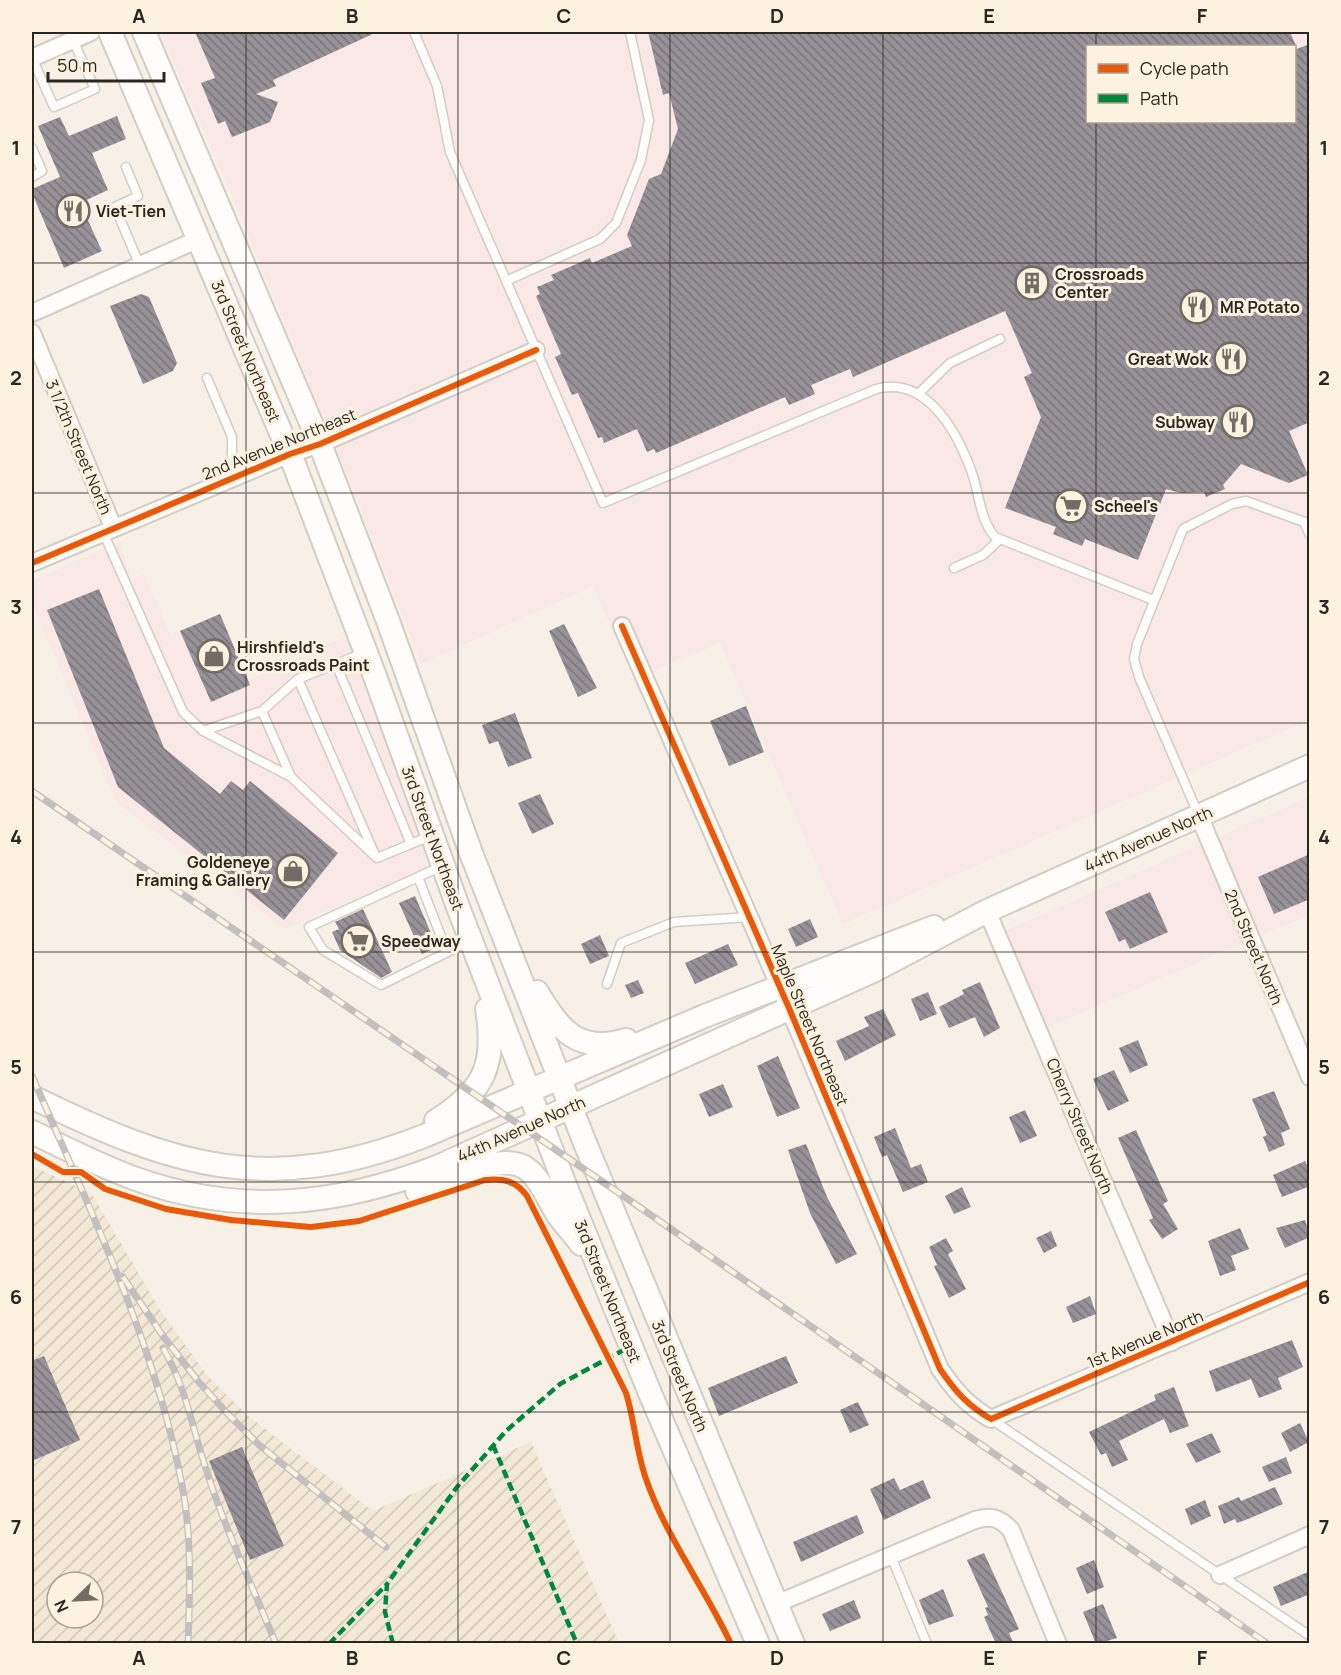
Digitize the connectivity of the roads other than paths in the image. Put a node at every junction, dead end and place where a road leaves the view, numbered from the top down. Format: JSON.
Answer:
{"nodes":[{"id":1,"x":91,"y":32,"type":"edge"},
{"id":2,"x":110,"y":32,"type":"edge"},
{"id":3,"x":144,"y":32,"type":"edge"},
{"id":4,"x":414,"y":32,"type":"edge"},
{"id":5,"x":630,"y":32,"type":"edge"},
{"id":6,"x":73,"y":40,"type":"junction"},
{"id":7,"x":32,"y":58,"type":"edge"},
{"id":8,"x":32,"y":147,"type":"edge"},
{"id":9,"x":126,"y":167,"type":"dead end"},
{"id":10,"x":32,"y":177,"type":"edge"},
{"id":11,"x":199,"y":239,"type":"junction"},
{"id":12,"x":140,"y":266,"type":"junction"},
{"id":13,"x":506,"y":281,"type":"junction"},
{"id":14,"x":32,"y":313,"type":"edge"},
{"id":15,"x":32,"y":333,"type":"edge"},
{"id":16,"x":1000,"y":339,"type":"dead end"},
{"id":17,"x":536,"y":350,"type":"junction"},
{"id":18,"x":207,"y":378,"type":"dead end"},
{"id":19,"x":919,"y":393,"type":"junction"},
{"id":20,"x":320,"y":444,"type":"junction"},
{"id":21,"x":290,"y":454,"type":"junction"},
{"id":22,"x":239,"y":475,"type":"junction"},
{"id":23,"x":1307,"y":523,"type":"edge"},
{"id":24,"x":108,"y":529,"type":"junction"},
{"id":25,"x":1310,"y":535,"type":"edge"},
{"id":26,"x":999,"y":540,"type":"junction"},
{"id":27,"x":32,"y":562,"type":"edge"},
{"id":28,"x":954,"y":568,"type":"dead end"},
{"id":29,"x":1153,"y":600,"type":"junction"},
{"id":30,"x":622,"y":626,"type":"dead end"},
{"id":31,"x":366,"y":652,"type":"junction"},
{"id":32,"x":336,"y":664,"type":"junction"},
{"id":33,"x":298,"y":680,"type":"junction"},
{"id":34,"x":262,"y":711,"type":"junction"},
{"id":35,"x":202,"y":731,"type":"junction"},
{"id":36,"x":1310,"y":766,"type":"edge"},
{"id":37,"x":291,"y":777,"type":"junction"},
{"id":38,"x":1199,"y":816,"type":"junction"},
{"id":39,"x":432,"y":835,"type":"junction"},
{"id":40,"x":411,"y":844,"type":"junction"},
{"id":41,"x":377,"y":858,"type":"junction"},
{"id":42,"x":443,"y":866,"type":"junction"},
{"id":43,"x":478,"y":870,"type":"junction"},
{"id":44,"x":418,"y":877,"type":"junction"},
{"id":45,"x":987,"y":911,"type":"junction"},
{"id":46,"x":749,"y":917,"type":"junction"},
{"id":47,"x":470,"y":940,"type":"junction"},
{"id":48,"x":447,"y":952,"type":"junction"},
{"id":49,"x":607,"y":984,"type":"dead end"},
{"id":50,"x":779,"y":986,"type":"junction"},
{"id":51,"x":733,"y":1004,"type":"junction"},
{"id":52,"x":789,"y":1008,"type":"junction"},
{"id":53,"x":1310,"y":1077,"type":"edge"},
{"id":54,"x":560,"y":1079,"type":"junction"},
{"id":55,"x":529,"y":1092,"type":"junction"},
{"id":56,"x":32,"y":1097,"type":"edge"},
{"id":57,"x":570,"y":1107,"type":"junction"},
{"id":58,"x":540,"y":1121,"type":"junction"},
{"id":59,"x":32,"y":1132,"type":"edge"},
{"id":60,"x":363,"y":1158,"type":"junction"},
{"id":61,"x":303,"y":1201,"type":"junction"},
{"id":62,"x":596,"y":1262,"type":"junction"},
{"id":63,"x":1310,"y":1282,"type":"edge"},
{"id":64,"x":1172,"y":1342,"type":"junction"},
{"id":65,"x":991,"y":1419,"type":"junction"},
{"id":66,"x":1310,"y":1534,"type":"edge"},
{"id":67,"x":891,"y":1556,"type":"junction"},
{"id":68,"x":1220,"y":1575,"type":"junction"},
{"id":69,"x":776,"y":1604,"type":"junction"},
{"id":70,"x":1310,"y":1636,"type":"edge"},
{"id":71,"x":758,"y":1644,"type":"edge"},
{"id":72,"x":793,"y":1644,"type":"edge"},
{"id":73,"x":927,"y":1644,"type":"edge"},
{"id":74,"x":1058,"y":1644,"type":"edge"}],
"edges":[{"from":1,"to":6,"type":"street"},
{"from":2,"to":11,"type":"main road","name":"3rd Street Northeast"},
{"from":3,"to":20,"type":"main road","name":"3rd Street Northeast"},
{"from":4,"to":13,"type":"lane"},
{"from":5,"to":13,"type":"lane"},
{"from":6,"to":7,"type":"street"},
{"from":6,"to":7,"type":"lane"},
{"from":8,"to":10,"type":"lane"},
{"from":9,"to":12,"type":"lane"},
{"from":11,"to":12,"type":"street"},
{"from":11,"to":21,"type":"main road","name":"3rd Street Northeast"},
{"from":12,"to":14,"type":"street"},
{"from":13,"to":17,"type":"lane"},
{"from":15,"to":24,"type":"street","name":"3 1/2th Street North"},
{"from":16,"to":19,"type":"lane"},
{"from":17,"to":19,"type":"lane"},
{"from":17,"to":20,"type":"street","name":"2nd Avenue Northeast"},
{"from":18,"to":22,"type":"lane"},
{"from":19,"to":26,"type":"lane"},
{"from":20,"to":21,"type":"street","name":"2nd Avenue Northeast"},
{"from":20,"to":43,"type":"main road","name":"3rd Street Northeast"},
{"from":21,"to":22,"type":"street","name":"2nd Avenue Northeast"},
{"from":21,"to":31,"type":"main road","name":"3rd Street Northeast"},
{"from":22,"to":24,"type":"street","name":"2nd Avenue Northeast"},
{"from":23,"to":25,"type":"lane"},
{"from":23,"to":29,"type":"lane"},
{"from":24,"to":27,"type":"street","name":"2nd Avenue Northeast"},
{"from":24,"to":35,"type":"lane"},
{"from":26,"to":28,"type":"lane"},
{"from":26,"to":29,"type":"lane"},
{"from":29,"to":38,"type":"lane"},
{"from":30,"to":46,"type":"street","name":"Maple Street Northeast"},
{"from":31,"to":32,"type":"lane"},
{"from":31,"to":39,"type":"main road","name":"3rd Street Northeast"},
{"from":32,"to":33,"type":"lane"},
{"from":32,"to":40,"type":"lane"},
{"from":33,"to":34,"type":"lane"},
{"from":33,"to":41,"type":"lane"},
{"from":34,"to":35,"type":"lane"},
{"from":34,"to":37,"type":"lane"},
{"from":35,"to":37,"type":"lane"},
{"from":36,"to":38,"type":"main road","name":"44th Avenue North"},
{"from":37,"to":41,"type":"lane"},
{"from":38,"to":45,"type":"main road","name":"44th Avenue North"},
{"from":38,"to":53,"type":"street","name":"2nd Street North"},
{"from":39,"to":40,"type":"lane"},
{"from":39,"to":42,"type":"main road","name":"3rd Street Northeast"},
{"from":40,"to":41,"type":"lane"},
{"from":42,"to":44,"type":"lane"},
{"from":42,"to":47,"type":"main road","name":"3rd Street Northeast"},
{"from":43,"to":51,"type":"main road"},
{"from":43,"to":54,"type":"main road","name":"3rd Street Northeast"},
{"from":44,"to":48,"type":"lane"},
{"from":44,"to":48,"type":"lane"},
{"from":45,"to":50,"type":"main road","name":"44th Avenue North"},
{"from":45,"to":52,"type":"main road","name":"44th Avenue North"},
{"from":45,"to":64,"type":"street","name":"Cherry Street North"},
{"from":46,"to":49,"type":"lane"},
{"from":46,"to":50,"type":"street","name":"Maple Street Northeast"},
{"from":47,"to":48,"type":"lane"},
{"from":47,"to":55,"type":"main road","name":"3rd Street Northeast"},
{"from":47,"to":60,"type":"main road"},
{"from":50,"to":51,"type":"main road","name":"44th Avenue North"},
{"from":50,"to":52,"type":"street","name":"Maple Street Northeast"},
{"from":51,"to":54,"type":"main road","name":"44th Avenue North"},
{"from":52,"to":57,"type":"main road","name":"44th Avenue North"},
{"from":52,"to":65,"type":"street","name":"Maple Street Northeast"},
{"from":54,"to":55,"type":"main road","name":"44th Avenue North"},
{"from":54,"to":57,"type":"main road","name":"3rd Street Northeast"},
{"from":55,"to":58,"type":"main road","name":"3rd Street Northeast"},
{"from":55,"to":60,"type":"main road","name":"44th Avenue North"},
{"from":56,"to":60,"type":"main road","name":"44th Avenue North"},
{"from":57,"to":58,"type":"main road","name":"44th Avenue North"},
{"from":57,"to":69,"type":"main road","name":"3rd Street North"},
{"from":58,"to":61,"type":"main road","name":"44th Avenue North"},
{"from":58,"to":62,"type":"main road","name":"3rd Street Northeast"},
{"from":59,"to":61,"type":"main road","name":"44th Avenue North"},
{"from":61,"to":62,"type":"main road"},
{"from":62,"to":71,"type":"main road","name":"3rd Street Northeast"},
{"from":63,"to":64,"type":"street","name":"1st Avenue North"},
{"from":64,"to":65,"type":"street","name":"1st Avenue North"},
{"from":65,"to":68,"type":"lane"},
{"from":66,"to":68,"type":"street"},
{"from":67,"to":69,"type":"street"},
{"from":67,"to":73,"type":"lane"},
{"from":67,"to":74,"type":"street"},
{"from":68,"to":70,"type":"lane"},
{"from":69,"to":72,"type":"main road","name":"3rd Street North"}]}
